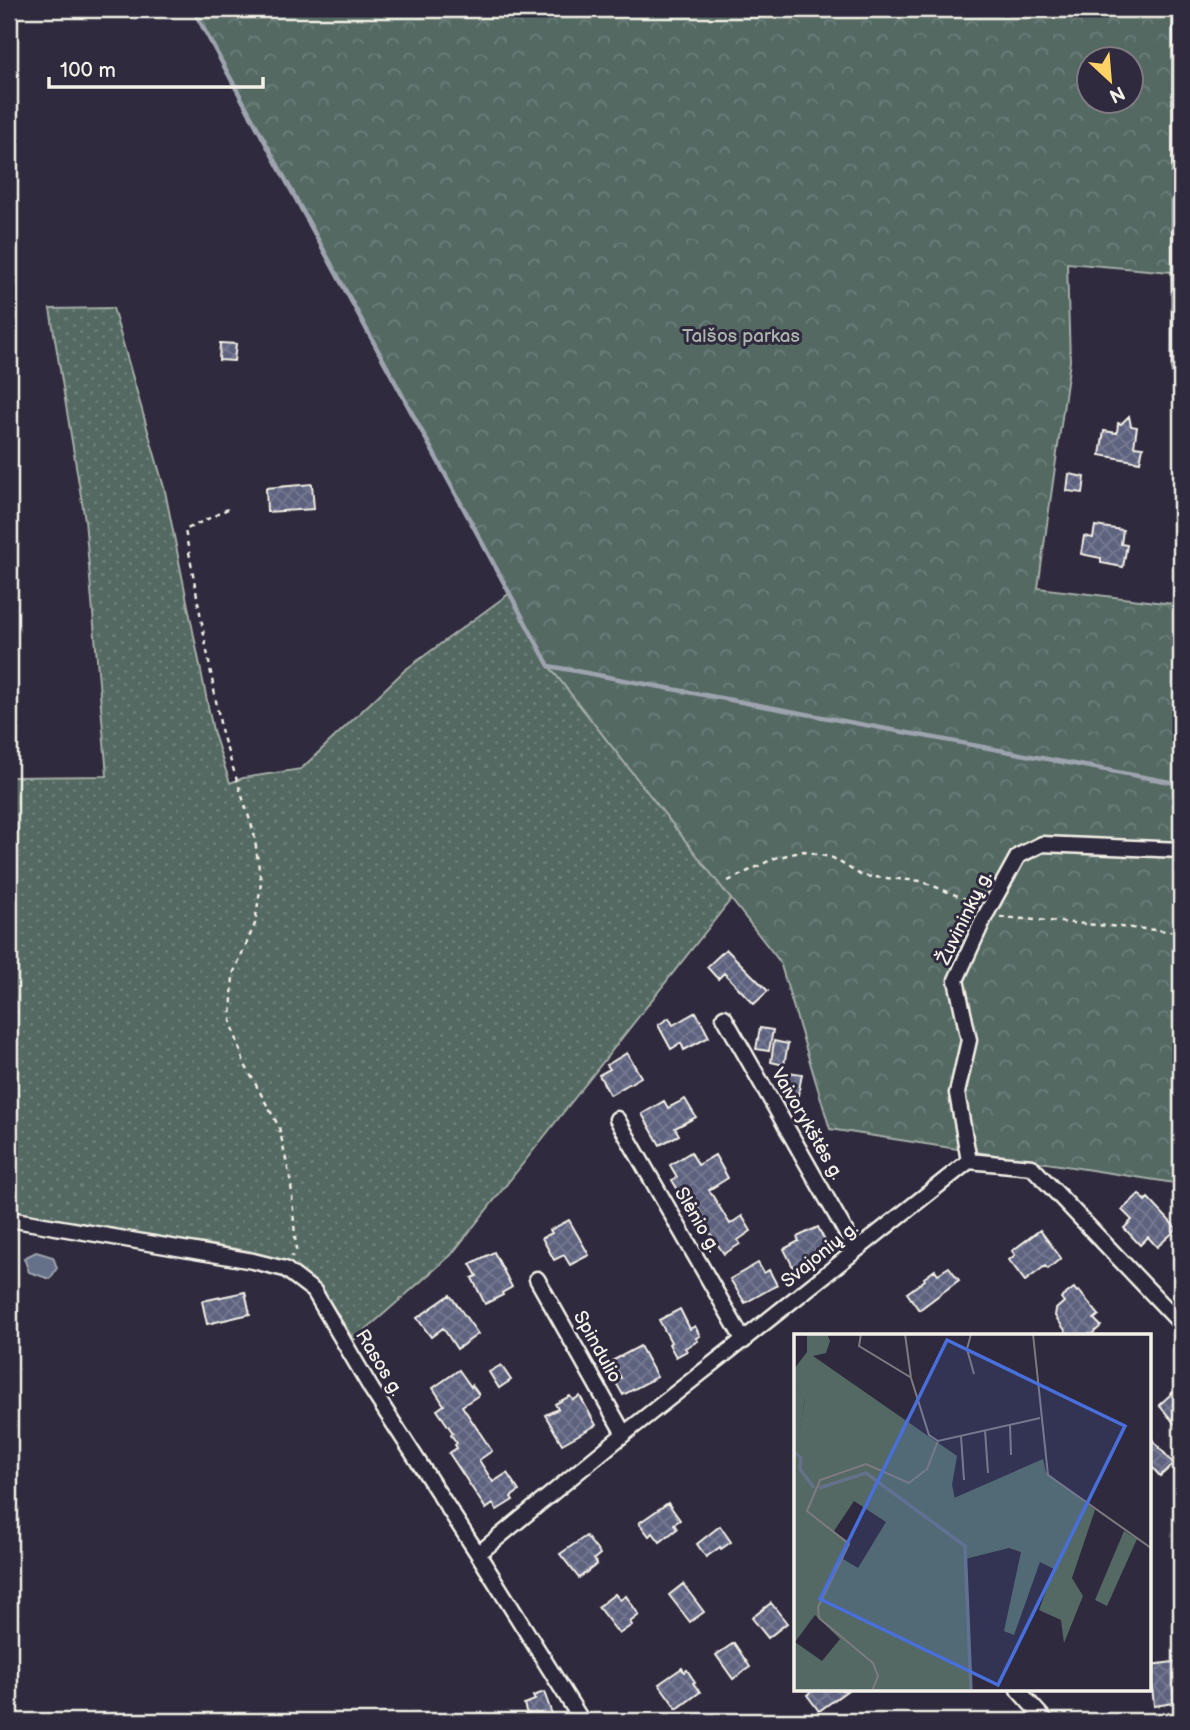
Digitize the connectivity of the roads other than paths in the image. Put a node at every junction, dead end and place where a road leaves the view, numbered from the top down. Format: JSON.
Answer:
{"nodes":[{"id":1,"x":1181,"y":9,"type":"edge"},
{"id":2,"x":1181,"y":369,"type":"edge"},
{"id":3,"x":1181,"y":850,"type":"edge"},
{"id":4,"x":724,"y":1017,"type":"dead end"},
{"id":5,"x":617,"y":1119,"type":"dead end"},
{"id":6,"x":969,"y":1161,"type":"junction"},
{"id":7,"x":9,"y":1219,"type":"edge"},
{"id":8,"x":856,"y":1250,"type":"junction"},
{"id":9,"x":537,"y":1279,"type":"dead end"},
{"id":10,"x":1181,"y":1324,"type":"edge"},
{"id":11,"x":744,"y":1341,"type":"junction"},
{"id":12,"x":624,"y":1434,"type":"junction"},
{"id":13,"x":478,"y":1554,"type":"junction"},
{"id":14,"x":1020,"y":1692,"type":"edge"},
{"id":15,"x":582,"y":1721,"type":"edge"},
{"id":16,"x":1046,"y":1721,"type":"edge"}],
"edges":[{"from":1,"to":2,"type":"street"},
{"from":3,"to":6,"type":"street","name":"Žuvininkų g."},
{"from":4,"to":8,"type":"street","name":"Vaivorykštės g."},
{"from":5,"to":11,"type":"street","name":"Slėnio g."},
{"from":6,"to":8,"type":"street","name":"Svajonių g."},
{"from":6,"to":10,"type":"street"},
{"from":7,"to":13,"type":"street","name":"Rasos g."},
{"from":8,"to":11,"type":"street","name":"Svajonių g."},
{"from":9,"to":12,"type":"street","name":"Spindulio"},
{"from":11,"to":12,"type":"street","name":"Svajonių g."},
{"from":12,"to":13,"type":"street","name":"Svajonių g."},
{"from":13,"to":15,"type":"street","name":"Rasos g."},
{"from":14,"to":16,"type":"street"}]}
